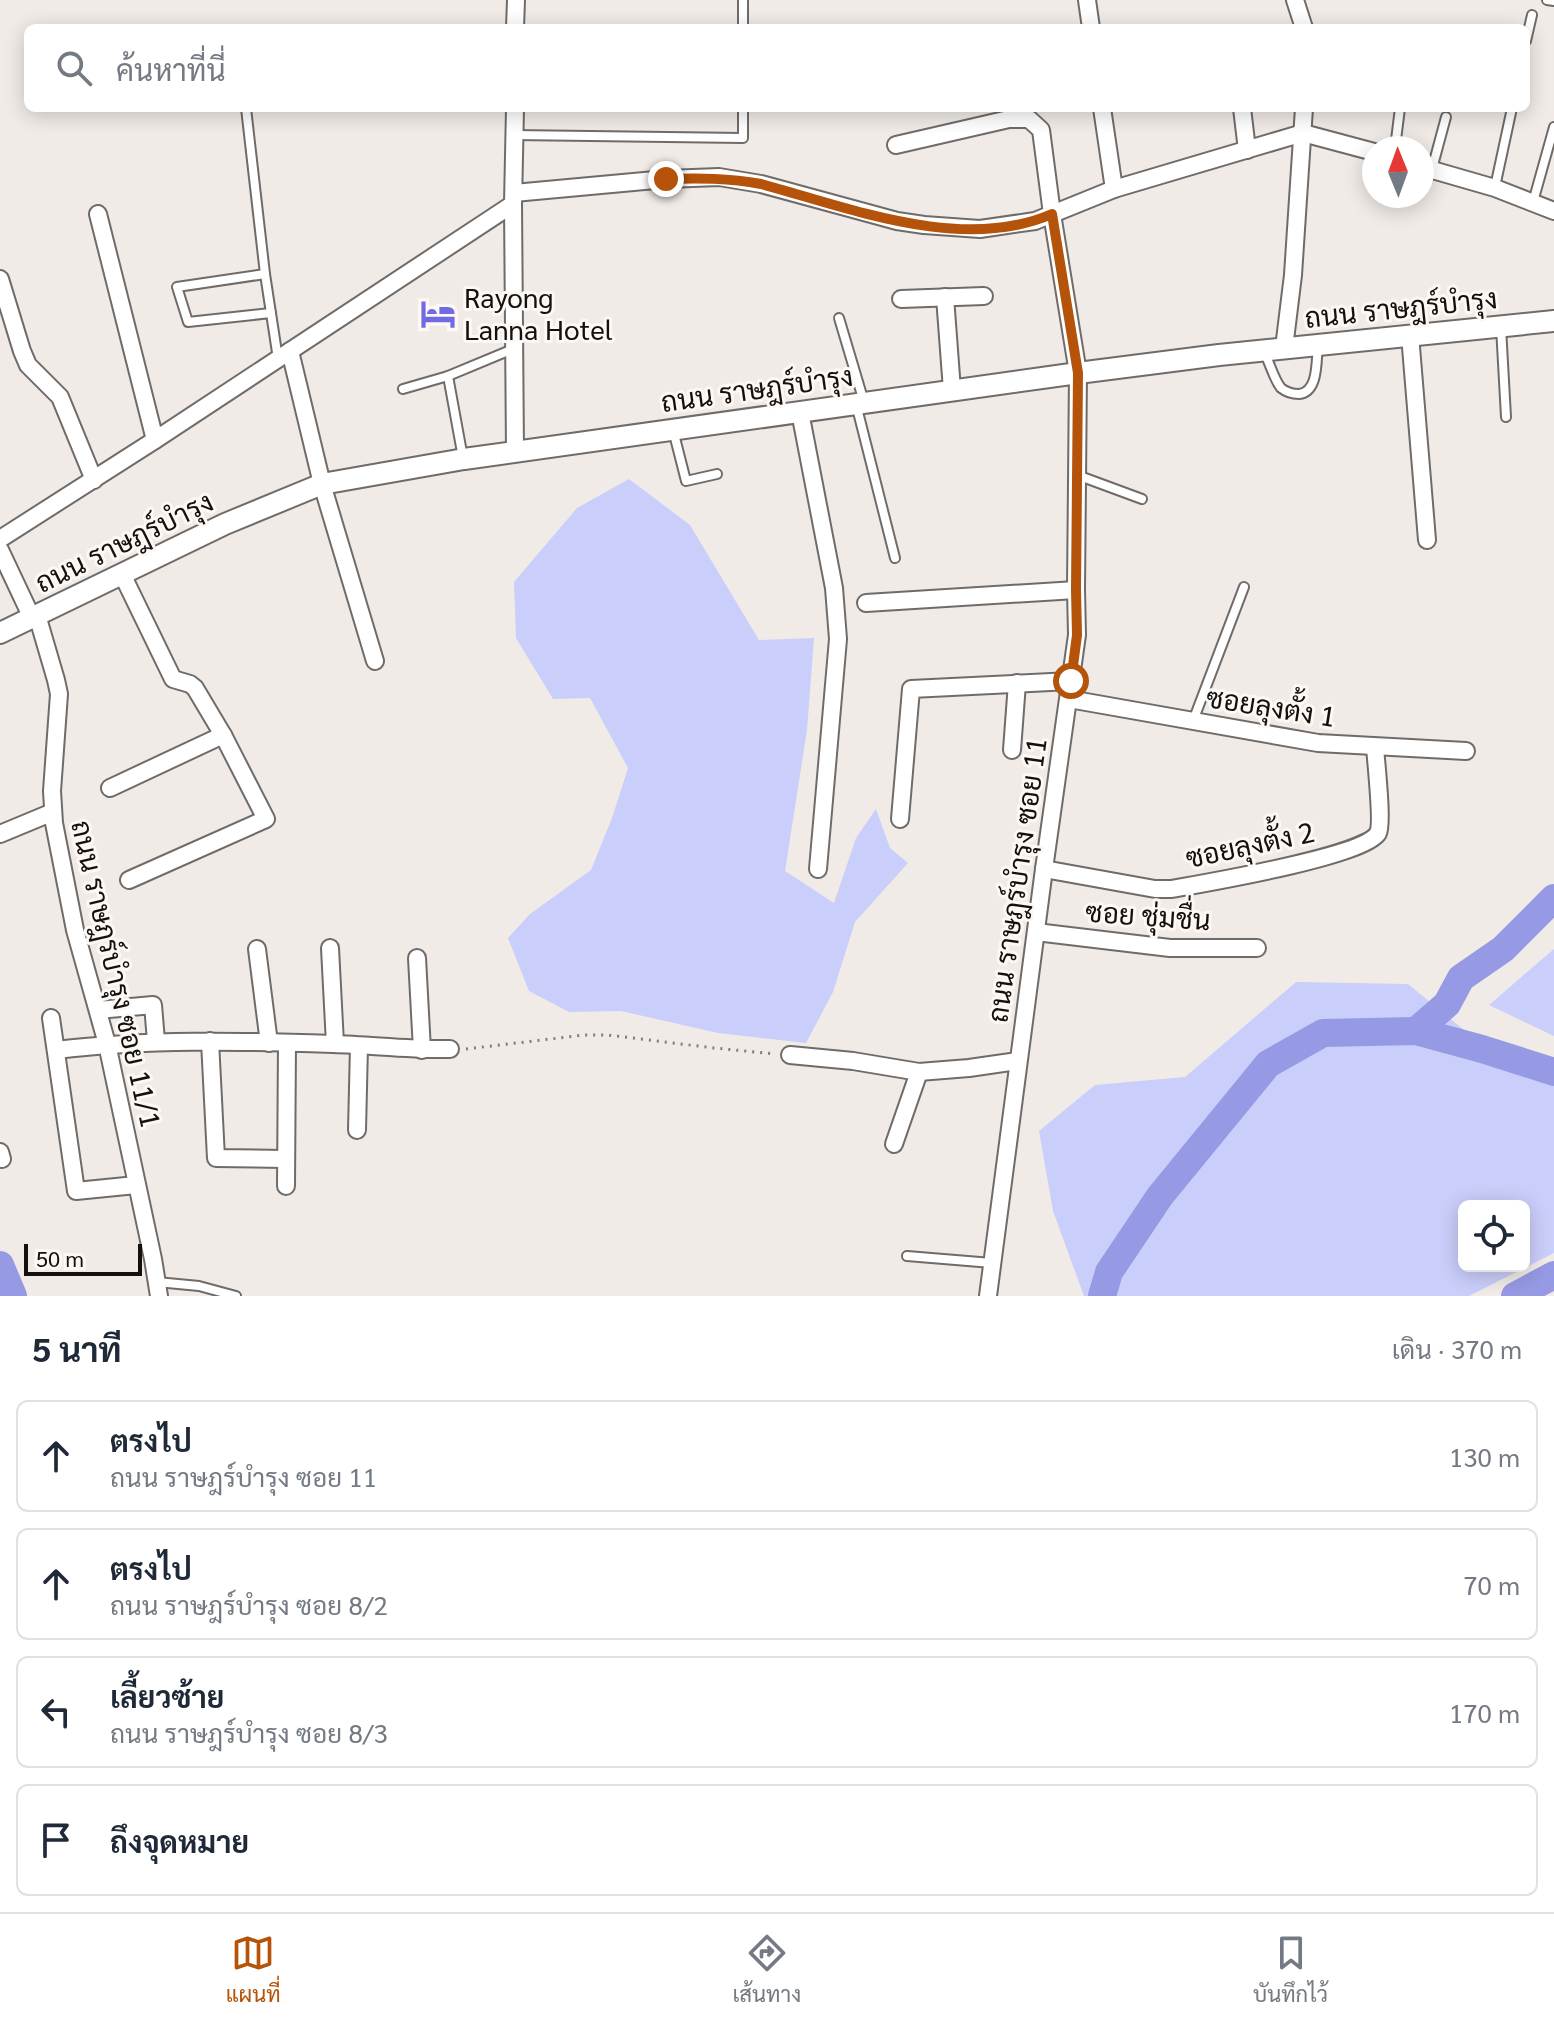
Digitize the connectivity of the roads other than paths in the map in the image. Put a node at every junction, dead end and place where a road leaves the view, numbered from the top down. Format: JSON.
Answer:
{"nodes":[{"id":1,"x":516,"y":0,"type":"edge"},
{"id":2,"x":743,"y":0,"type":"edge"},
{"id":3,"x":1087,"y":0,"type":"edge"},
{"id":4,"x":1295,"y":0,"type":"edge"},
{"id":5,"x":1547,"y":0,"type":"edge"},
{"id":6,"x":1554,"y":1,"type":"edge"},
{"id":7,"x":1532,"y":15,"type":"dead end"},
{"id":8,"x":515,"y":24,"type":"edge"},
{"id":9,"x":743,"y":24,"type":"edge"},
{"id":10,"x":1090,"y":24,"type":"edge"},
{"id":11,"x":1303,"y":24,"type":"edge"},
{"id":12,"x":1530,"y":24,"type":"edge"},
{"id":13,"x":246,"y":112,"type":"edge"},
{"id":14,"x":515,"y":112,"type":"edge"},
{"id":15,"x":743,"y":112,"type":"edge"},
{"id":16,"x":1103,"y":112,"type":"edge"},
{"id":17,"x":1242,"y":112,"type":"edge"},
{"id":18,"x":1304,"y":112,"type":"edge"},
{"id":19,"x":1400,"y":112,"type":"edge"},
{"id":20,"x":1511,"y":112,"type":"edge"},
{"id":21,"x":1446,"y":117,"type":"dead end"},
{"id":22,"x":1554,"y":127,"type":"edge"},
{"id":23,"x":1303,"y":133,"type":"junction"},
{"id":24,"x":514,"y":135,"type":"junction"},
{"id":25,"x":1396,"y":136,"type":"edge"},
{"id":26,"x":896,"y":145,"type":"dead end"},
{"id":27,"x":1362,"y":149,"type":"edge"},
{"id":28,"x":1434,"y":149,"type":"edge"},
{"id":29,"x":1247,"y":150,"type":"junction"},
{"id":30,"x":1434,"y":170,"type":"edge"},
{"id":31,"x":1495,"y":188,"type":"junction"},
{"id":32,"x":1114,"y":189,"type":"junction"},
{"id":33,"x":513,"y":198,"type":"junction"},
{"id":34,"x":1533,"y":203,"type":"junction"},
{"id":35,"x":1554,"y":211,"type":"edge"},
{"id":36,"x":98,"y":214,"type":"dead end"},
{"id":37,"x":1052,"y":214,"type":"junction"},
{"id":38,"x":265,"y":274,"type":"junction"},
{"id":39,"x":0,"y":279,"type":"edge"},
{"id":40,"x":984,"y":296,"type":"dead end"},
{"id":41,"x":945,"y":297,"type":"junction"},
{"id":42,"x":901,"y":299,"type":"dead end"},
{"id":43,"x":271,"y":313,"type":"junction"},
{"id":44,"x":839,"y":318,"type":"dead end"},
{"id":45,"x":1554,"y":321,"type":"edge"},
{"id":46,"x":1501,"y":326,"type":"junction"},
{"id":47,"x":1410,"y":335,"type":"junction"},
{"id":48,"x":1318,"y":345,"type":"junction"},
{"id":49,"x":513,"y":349,"type":"junction"},
{"id":50,"x":1274,"y":349,"type":"junction"},
{"id":51,"x":284,"y":355,"type":"junction"},
{"id":52,"x":1078,"y":373,"type":"junction"},
{"id":53,"x":448,"y":376,"type":"junction"},
{"id":54,"x":403,"y":389,"type":"dead end"},
{"id":55,"x":952,"y":390,"type":"junction"},
{"id":56,"x":860,"y":403,"type":"junction"},
{"id":57,"x":800,"y":412,"type":"junction"},
{"id":58,"x":1506,"y":417,"type":"dead end"},
{"id":59,"x":673,"y":430,"type":"junction"},
{"id":60,"x":155,"y":440,"type":"junction"},
{"id":61,"x":515,"y":452,"type":"junction"},
{"id":62,"x":464,"y":459,"type":"junction"},
{"id":63,"x":717,"y":474,"type":"dead end"},
{"id":64,"x":1077,"y":475,"type":"junction"},
{"id":65,"x":94,"y":480,"type":"junction"},
{"id":66,"x":322,"y":484,"type":"junction"},
{"id":67,"x":1142,"y":499,"type":"dead end"},
{"id":68,"x":0,"y":539,"type":"edge"},
{"id":69,"x":1427,"y":540,"type":"dead end"},
{"id":70,"x":0,"y":550,"type":"edge"},
{"id":71,"x":895,"y":558,"type":"dead end"},
{"id":72,"x":122,"y":574,"type":"junction"},
{"id":73,"x":1244,"y":587,"type":"dead end"},
{"id":74,"x":1076,"y":590,"type":"junction"},
{"id":75,"x":866,"y":603,"type":"dead end"},
{"id":76,"x":34,"y":617,"type":"junction"},
{"id":77,"x":0,"y":633,"type":"edge"},
{"id":78,"x":375,"y":661,"type":"dead end"},
{"id":79,"x":1071,"y":681,"type":"junction"},
{"id":80,"x":1017,"y":683,"type":"junction"},
{"id":81,"x":1069,"y":699,"type":"junction"},
{"id":82,"x":1193,"y":721,"type":"junction"},
{"id":83,"x":223,"y":735,"type":"junction"},
{"id":84,"x":1375,"y":747,"type":"junction"},
{"id":85,"x":1012,"y":750,"type":"dead end"},
{"id":86,"x":1466,"y":751,"type":"dead end"},
{"id":87,"x":110,"y":788,"type":"dead end"},
{"id":88,"x":53,"y":812,"type":"junction"},
{"id":89,"x":900,"y":819,"type":"dead end"},
{"id":90,"x":0,"y":834,"type":"edge"},
{"id":91,"x":818,"y":869,"type":"dead end"},
{"id":92,"x":1044,"y":869,"type":"junction"},
{"id":93,"x":129,"y":880,"type":"dead end"},
{"id":94,"x":1036,"y":932,"type":"junction"},
{"id":95,"x":330,"y":948,"type":"dead end"},
{"id":96,"x":1257,"y":948,"type":"dead end"},
{"id":97,"x":257,"y":949,"type":"dead end"},
{"id":98,"x":417,"y":958,"type":"dead end"},
{"id":99,"x":98,"y":1010,"type":"junction"},
{"id":100,"x":51,"y":1018,"type":"dead end"},
{"id":101,"x":156,"y":1041,"type":"junction"},
{"id":102,"x":210,"y":1041,"type":"junction"},
{"id":103,"x":269,"y":1043,"type":"junction"},
{"id":104,"x":287,"y":1043,"type":"junction"},
{"id":105,"x":107,"y":1044,"type":"junction"},
{"id":106,"x":335,"y":1044,"type":"junction"},
{"id":107,"x":359,"y":1046,"type":"junction"},
{"id":108,"x":450,"y":1049,"type":"road end"},
{"id":109,"x":56,"y":1050,"type":"junction"},
{"id":110,"x":422,"y":1050,"type":"junction"},
{"id":111,"x":790,"y":1055,"type":"road end"},
{"id":112,"x":1018,"y":1061,"type":"junction"},
{"id":113,"x":919,"y":1072,"type":"junction"},
{"id":114,"x":357,"y":1130,"type":"dead end"},
{"id":115,"x":894,"y":1144,"type":"dead end"},
{"id":116,"x":286,"y":1159,"type":"junction"},
{"id":117,"x":136,"y":1185,"type":"junction"},
{"id":118,"x":286,"y":1186,"type":"dead end"},
{"id":119,"x":907,"y":1256,"type":"dead end"},
{"id":120,"x":993,"y":1263,"type":"junction"},
{"id":121,"x":158,"y":1289,"type":"edge"},
{"id":122,"x":236,"y":1296,"type":"edge"},
{"id":123,"x":988,"y":1296,"type":"edge"}],
"edges":[{"from":1,"to":8,"type":"street"},
{"from":2,"to":9,"type":"lane"},
{"from":3,"to":10,"type":"street"},
{"from":4,"to":11,"type":"street"},
{"from":5,"to":6,"type":"lane"},
{"from":7,"to":12,"type":"lane"},
{"from":13,"to":38,"type":"lane"},
{"from":14,"to":24,"type":"street"},
{"from":15,"to":24,"type":"lane"},
{"from":16,"to":32,"type":"street"},
{"from":17,"to":29,"type":"street"},
{"from":18,"to":23,"type":"street"},
{"from":19,"to":25,"type":"lane"},
{"from":20,"to":31,"type":"lane"},
{"from":21,"to":28,"type":"lane"},
{"from":22,"to":34,"type":"lane"},
{"from":23,"to":27,"type":"street"},
{"from":23,"to":29,"type":"street"},
{"from":23,"to":50,"type":"street"},
{"from":24,"to":33,"type":"street"},
{"from":26,"to":37,"type":"street","name":"ถนน ราษฎร์บำรุง ซอย 11"},
{"from":29,"to":32,"type":"street"},
{"from":30,"to":31,"type":"street"},
{"from":31,"to":34,"type":"street"},
{"from":32,"to":37,"type":"street"},
{"from":33,"to":37,"type":"street"},
{"from":33,"to":49,"type":"street"},
{"from":33,"to":51,"type":"street"},
{"from":34,"to":35,"type":"street"},
{"from":36,"to":60,"type":"street"},
{"from":37,"to":52,"type":"street","name":"ถนน ราษฎร์บำรุง ซอย 11"},
{"from":38,"to":43,"type":"lane"},
{"from":38,"to":43,"type":"lane"},
{"from":39,"to":65,"type":"street"},
{"from":40,"to":41,"type":"street"},
{"from":41,"to":42,"type":"street"},
{"from":41,"to":55,"type":"street"},
{"from":43,"to":51,"type":"lane"},
{"from":44,"to":56,"type":"lane"},
{"from":45,"to":46,"type":"street","name":"ถนน ราษฎร์บำรุง"},
{"from":46,"to":47,"type":"street","name":"ถนน ราษฎร์บำรุง"},
{"from":46,"to":58,"type":"lane"},
{"from":47,"to":48,"type":"street","name":"ถนน ราษฎร์บำรุง"},
{"from":47,"to":69,"type":"street"},
{"from":48,"to":50,"type":"street","name":"ถนน ราษฎร์บำรุง"},
{"from":48,"to":50,"type":"lane"},
{"from":49,"to":53,"type":"lane"},
{"from":49,"to":61,"type":"street"},
{"from":50,"to":52,"type":"street","name":"ถนน ราษฎร์บำรุง"},
{"from":51,"to":60,"type":"street"},
{"from":51,"to":66,"type":"street"},
{"from":52,"to":55,"type":"street","name":"ถนน ราษฎร์บำรุง"},
{"from":52,"to":64,"type":"street","name":"ถนน ราษฎร์บำรุง ซอย 11"},
{"from":53,"to":54,"type":"lane"},
{"from":53,"to":62,"type":"lane"},
{"from":55,"to":56,"type":"street","name":"ถนน ราษฎร์บำรุง"},
{"from":56,"to":57,"type":"street","name":"ถนน ราษฎร์บำรุง"},
{"from":56,"to":71,"type":"lane"},
{"from":57,"to":59,"type":"street","name":"ถนน ราษฎร์บำรุง"},
{"from":57,"to":91,"type":"street"},
{"from":59,"to":61,"type":"street","name":"ถนน ราษฎร์บำรุง"},
{"from":59,"to":63,"type":"lane"},
{"from":60,"to":65,"type":"street"},
{"from":61,"to":62,"type":"street","name":"ถนน ราษฎร์บำรุง"},
{"from":62,"to":66,"type":"street","name":"ถนน ราษฎร์บำรุง"},
{"from":64,"to":67,"type":"lane"},
{"from":64,"to":74,"type":"street","name":"ถนน ราษฎร์บำรุง ซอย 11"},
{"from":65,"to":68,"type":"street"},
{"from":66,"to":72,"type":"street","name":"ถนน ราษฎร์บำรุง"},
{"from":66,"to":78,"type":"street"},
{"from":70,"to":76,"type":"street","name":"ถนน ราษฎร์บำรุง ซอย 11/1"},
{"from":72,"to":76,"type":"street","name":"ถนน ราษฎร์บำรุง"},
{"from":72,"to":83,"type":"street"},
{"from":73,"to":82,"type":"lane"},
{"from":74,"to":75,"type":"street"},
{"from":74,"to":79,"type":"street","name":"ถนน ราษฎร์บำรุง ซอย 11"},
{"from":76,"to":77,"type":"street","name":"ถนน ราษฎร์บำรุง"},
{"from":76,"to":88,"type":"street","name":"ถนน ราษฎร์บำรุง ซอย 11/1"},
{"from":79,"to":80,"type":"street"},
{"from":79,"to":81,"type":"street","name":"ถนน ราษฎร์บำรุง ซอย 11"},
{"from":80,"to":85,"type":"street"},
{"from":80,"to":89,"type":"street"},
{"from":81,"to":82,"type":"street","name":"ซอยลุงตั้ง 1"},
{"from":81,"to":92,"type":"street","name":"ถนน ราษฎร์บำรุง ซอย 11"},
{"from":82,"to":84,"type":"street","name":"ซอยลุงตั้ง 1"},
{"from":83,"to":87,"type":"street"},
{"from":83,"to":93,"type":"street"},
{"from":84,"to":86,"type":"street","name":"ซอยลุงตั้ง 1"},
{"from":84,"to":92,"type":"street","name":"ซอยลุงตั้ง 2"},
{"from":88,"to":90,"type":"street"},
{"from":88,"to":99,"type":"street","name":"ถนน ราษฎร์บำรุง ซอย 11/1"},
{"from":92,"to":94,"type":"street","name":"ถนน ราษฎร์บำรุง ซอย 11"},
{"from":94,"to":96,"type":"street","name":"ซอย ชุ่มชื่น"},
{"from":94,"to":112,"type":"street","name":"ถนน ราษฎร์บำรุง ซอย 11"},
{"from":95,"to":106,"type":"street"},
{"from":97,"to":103,"type":"street"},
{"from":98,"to":110,"type":"street"},
{"from":99,"to":101,"type":"street"},
{"from":99,"to":105,"type":"street","name":"ถนน ราษฎร์บำรุง ซอย 11/1"},
{"from":100,"to":109,"type":"street"},
{"from":101,"to":102,"type":"street"},
{"from":101,"to":105,"type":"street"},
{"from":102,"to":103,"type":"street"},
{"from":102,"to":116,"type":"street"},
{"from":103,"to":104,"type":"street"},
{"from":104,"to":106,"type":"street"},
{"from":104,"to":116,"type":"street"},
{"from":105,"to":109,"type":"street"},
{"from":105,"to":117,"type":"street","name":"ถนน ราษฎร์บำรุง ซอย 11/1"},
{"from":106,"to":107,"type":"street"},
{"from":107,"to":110,"type":"street"},
{"from":107,"to":114,"type":"street"},
{"from":108,"to":110,"type":"street"},
{"from":109,"to":117,"type":"street"},
{"from":111,"to":113,"type":"street"},
{"from":112,"to":113,"type":"street"},
{"from":112,"to":120,"type":"street","name":"ถนน ราษฎร์บำรุง ซอย 11"},
{"from":113,"to":115,"type":"street"},
{"from":116,"to":118,"type":"street"},
{"from":117,"to":121,"type":"street","name":"ถนน ราษฎร์บำรุง ซอย 11/1"},
{"from":119,"to":120,"type":"lane"},
{"from":120,"to":123,"type":"street","name":"ถนน ราษฎร์บำรุง ซอย 11"},
{"from":121,"to":122,"type":"lane"}]}
